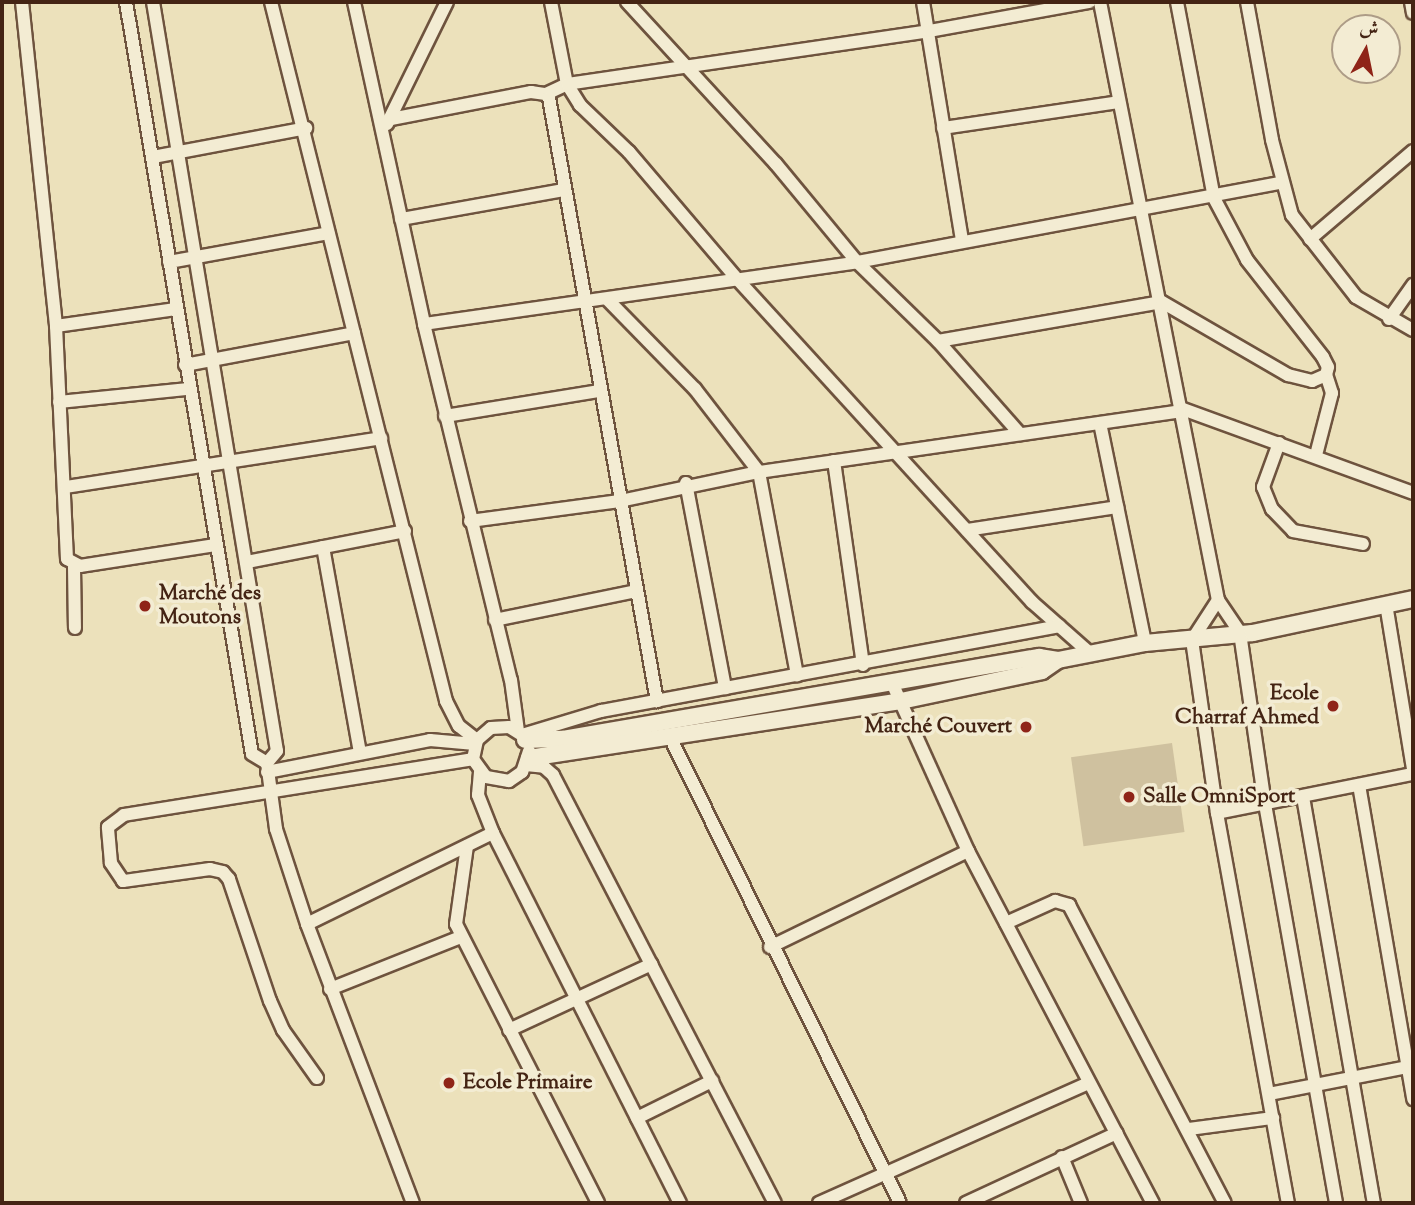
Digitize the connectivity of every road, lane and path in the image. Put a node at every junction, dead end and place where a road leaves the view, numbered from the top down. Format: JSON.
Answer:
{"nodes":[{"id":1,"x":22,"y":2,"type":"edge"},
{"id":2,"x":126,"y":2,"type":"edge"},
{"id":3,"x":153,"y":2,"type":"edge"},
{"id":4,"x":271,"y":2,"type":"edge"},
{"id":5,"x":354,"y":2,"type":"edge"},
{"id":6,"x":447,"y":2,"type":"edge"},
{"id":7,"x":551,"y":2,"type":"edge"},
{"id":8,"x":627,"y":2,"type":"edge"},
{"id":9,"x":923,"y":2,"type":"edge"},
{"id":10,"x":1087,"y":2,"type":"edge"},
{"id":11,"x":1100,"y":2,"type":"edge"},
{"id":12,"x":1177,"y":2,"type":"edge"},
{"id":13,"x":1247,"y":2,"type":"edge"},
{"id":14,"x":1411,"y":2,"type":"edge"},
{"id":15,"x":1413,"y":13,"type":"edge"},
{"id":16,"x":929,"y":31,"type":"junction"},
{"id":17,"x":687,"y":65,"type":"junction"},
{"id":18,"x":567,"y":84,"type":"junction"},
{"id":19,"x":546,"y":94,"type":"junction"},
{"id":20,"x":1119,"y":102,"type":"junction"},
{"id":21,"x":391,"y":119,"type":"junction"},
{"id":22,"x":306,"y":128,"type":"junction"},
{"id":23,"x":943,"y":128,"type":"junction"},
{"id":24,"x":381,"y":129,"type":"junction"},
{"id":25,"x":1413,"y":152,"type":"edge"},
{"id":26,"x":174,"y":154,"type":"junction"},
{"id":27,"x":153,"y":157,"type":"junction"},
{"id":28,"x":1281,"y":183,"type":"junction"},
{"id":29,"x":564,"y":190,"type":"junction"},
{"id":30,"x":1214,"y":198,"type":"junction"},
{"id":31,"x":1142,"y":206,"type":"junction"},
{"id":32,"x":401,"y":219,"type":"junction"},
{"id":33,"x":328,"y":233,"type":"junction"},
{"id":34,"x":1310,"y":239,"type":"junction"},
{"id":35,"x":962,"y":241,"type":"junction"},
{"id":36,"x":193,"y":259,"type":"junction"},
{"id":37,"x":857,"y":261,"type":"junction"},
{"id":38,"x":169,"y":262,"type":"junction"},
{"id":39,"x":738,"y":279,"type":"junction"},
{"id":40,"x":1413,"y":285,"type":"edge"},
{"id":41,"x":608,"y":300,"type":"junction"},
{"id":42,"x":1162,"y":302,"type":"junction"},
{"id":43,"x":585,"y":304,"type":"junction"},
{"id":44,"x":176,"y":309,"type":"junction"},
{"id":45,"x":1389,"y":319,"type":"junction"},
{"id":46,"x":424,"y":324,"type":"junction"},
{"id":47,"x":56,"y":326,"type":"junction"},
{"id":48,"x":1413,"y":330,"type":"edge"},
{"id":49,"x":354,"y":333,"type":"junction"},
{"id":50,"x":938,"y":341,"type":"junction"},
{"id":51,"x":210,"y":362,"type":"junction"},
{"id":52,"x":185,"y":365,"type":"junction"},
{"id":53,"x":1326,"y":376,"type":"junction"},
{"id":54,"x":188,"y":389,"type":"junction"},
{"id":55,"x":600,"y":391,"type":"junction"},
{"id":56,"x":60,"y":402,"type":"junction"},
{"id":57,"x":1180,"y":410,"type":"junction"},
{"id":58,"x":445,"y":416,"type":"junction"},
{"id":59,"x":1100,"y":423,"type":"junction"},
{"id":60,"x":1020,"y":434,"type":"junction"},
{"id":61,"x":382,"y":438,"type":"junction"},
{"id":62,"x":1279,"y":443,"type":"junction"},
{"id":63,"x":894,"y":451,"type":"junction"},
{"id":64,"x":1316,"y":455,"type":"junction"},
{"id":65,"x":230,"y":458,"type":"junction"},
{"id":66,"x":834,"y":461,"type":"junction"},
{"id":67,"x":200,"y":463,"type":"junction"},
{"id":68,"x":759,"y":471,"type":"junction"},
{"id":69,"x":686,"y":484,"type":"junction"},
{"id":70,"x":66,"y":487,"type":"junction"},
{"id":71,"x":1413,"y":493,"type":"edge"},
{"id":72,"x":620,"y":501,"type":"junction"},
{"id":73,"x":1117,"y":507,"type":"junction"},
{"id":74,"x":470,"y":521,"type":"junction"},
{"id":75,"x":967,"y":530,"type":"junction"},
{"id":76,"x":405,"y":531,"type":"junction"},
{"id":77,"x":1363,"y":544,"type":"dead end"},
{"id":78,"x":215,"y":545,"type":"junction"},
{"id":79,"x":323,"y":547,"type":"junction"},
{"id":80,"x":247,"y":562,"type":"junction"},
{"id":81,"x":74,"y":567,"type":"junction"},
{"id":82,"x":636,"y":591,"type":"junction"},
{"id":83,"x":1413,"y":598,"type":"edge"},
{"id":84,"x":1218,"y":600,"type":"junction"},
{"id":85,"x":1386,"y":604,"type":"junction"},
{"id":86,"x":495,"y":620,"type":"junction"},
{"id":87,"x":1059,"y":626,"type":"junction"},
{"id":88,"x":75,"y":628,"type":"dead end"},
{"id":89,"x":1240,"y":633,"type":"junction"},
{"id":90,"x":1192,"y":640,"type":"junction"},
{"id":91,"x":1145,"y":643,"type":"junction"},
{"id":92,"x":1091,"y":654,"type":"junction"},
{"id":93,"x":1058,"y":660,"type":"junction"},
{"id":94,"x":863,"y":665,"type":"junction"},
{"id":95,"x":796,"y":675,"type":"junction"},
{"id":96,"x":893,"y":685,"type":"junction"},
{"id":97,"x":725,"y":688,"type":"junction"},
{"id":98,"x":810,"y":697,"type":"junction"},
{"id":99,"x":657,"y":701,"type":"junction"},
{"id":100,"x":901,"y":701,"type":"junction"},
{"id":101,"x":814,"y":714,"type":"junction"},
{"id":102,"x":522,"y":735,"type":"junction"},
{"id":103,"x":671,"y":739,"type":"junction"},
{"id":104,"x":472,"y":742,"type":"junction"},
{"id":105,"x":360,"y":753,"type":"junction"},
{"id":106,"x":473,"y":759,"type":"junction"},
{"id":107,"x":528,"y":762,"type":"junction"},
{"id":108,"x":267,"y":767,"type":"junction"},
{"id":109,"x":1413,"y":768,"type":"edge"},
{"id":110,"x":1413,"y":774,"type":"edge"},
{"id":111,"x":481,"y":777,"type":"junction"},
{"id":112,"x":1359,"y":785,"type":"junction"},
{"id":113,"x":268,"y":793,"type":"junction"},
{"id":114,"x":1303,"y":797,"type":"junction"},
{"id":115,"x":1265,"y":804,"type":"junction"},
{"id":116,"x":1217,"y":813,"type":"junction"},
{"id":117,"x":493,"y":833,"type":"junction"},
{"id":118,"x":467,"y":846,"type":"junction"},
{"id":119,"x":968,"y":850,"type":"junction"},
{"id":120,"x":1006,"y":923,"type":"junction"},
{"id":121,"x":307,"y":924,"type":"junction"},
{"id":122,"x":461,"y":937,"type":"junction"},
{"id":123,"x":770,"y":947,"type":"junction"},
{"id":124,"x":652,"y":964,"type":"junction"},
{"id":125,"x":330,"y":989,"type":"junction"},
{"id":126,"x":577,"y":1001,"type":"junction"},
{"id":127,"x":509,"y":1030,"type":"junction"},
{"id":128,"x":1411,"y":1066,"type":"edge"},
{"id":129,"x":1352,"y":1076,"type":"junction"},
{"id":130,"x":317,"y":1078,"type":"dead end"},
{"id":131,"x":712,"y":1081,"type":"junction"},
{"id":132,"x":1089,"y":1083,"type":"junction"},
{"id":133,"x":1314,"y":1085,"type":"junction"},
{"id":134,"x":1269,"y":1094,"type":"junction"},
{"id":135,"x":1413,"y":1100,"type":"edge"},
{"id":136,"x":637,"y":1118,"type":"junction"},
{"id":137,"x":1273,"y":1118,"type":"junction"},
{"id":138,"x":1189,"y":1129,"type":"junction"},
{"id":139,"x":1117,"y":1133,"type":"junction"},
{"id":140,"x":1062,"y":1157,"type":"junction"},
{"id":141,"x":884,"y":1175,"type":"junction"},
{"id":142,"x":413,"y":1203,"type":"edge"},
{"id":143,"x":598,"y":1203,"type":"edge"},
{"id":144,"x":680,"y":1203,"type":"edge"},
{"id":145,"x":772,"y":1203,"type":"edge"},
{"id":146,"x":819,"y":1203,"type":"edge"},
{"id":147,"x":900,"y":1203,"type":"edge"},
{"id":148,"x":966,"y":1203,"type":"edge"},
{"id":149,"x":1081,"y":1203,"type":"edge"},
{"id":150,"x":1153,"y":1203,"type":"edge"},
{"id":151,"x":1225,"y":1203,"type":"edge"},
{"id":152,"x":1288,"y":1203,"type":"edge"},
{"id":153,"x":1336,"y":1203,"type":"edge"},
{"id":154,"x":1374,"y":1203,"type":"edge"}],
"edges":[{"from":1,"to":47,"type":"street"},
{"from":2,"to":27,"type":"street"},
{"from":3,"to":26,"type":"street"},
{"from":4,"to":22,"type":"street"},
{"from":5,"to":24,"type":"street"},
{"from":6,"to":21,"type":"street"},
{"from":7,"to":18,"type":"street"},
{"from":8,"to":17,"type":"street"},
{"from":9,"to":16,"type":"street"},
{"from":10,"to":16,"type":"street"},
{"from":11,"to":20,"type":"street"},
{"from":12,"to":30,"type":"street"},
{"from":13,"to":28,"type":"street"},
{"from":14,"to":15,"type":"street"},
{"from":16,"to":17,"type":"street"},
{"from":16,"to":23,"type":"street"},
{"from":17,"to":18,"type":"street"},
{"from":17,"to":37,"type":"street"},
{"from":18,"to":19,"type":"street"},
{"from":18,"to":39,"type":"street"},
{"from":19,"to":21,"type":"street"},
{"from":19,"to":29,"type":"street"},
{"from":20,"to":23,"type":"street"},
{"from":20,"to":31,"type":"street"},
{"from":21,"to":24,"type":"street"},
{"from":22,"to":26,"type":"street"},
{"from":22,"to":33,"type":"street"},
{"from":23,"to":35,"type":"street"},
{"from":24,"to":32,"type":"street"},
{"from":25,"to":34,"type":"street"},
{"from":26,"to":27,"type":"street"},
{"from":26,"to":36,"type":"street"},
{"from":27,"to":38,"type":"street"},
{"from":28,"to":30,"type":"street"},
{"from":28,"to":34,"type":"street"},
{"from":29,"to":32,"type":"street"},
{"from":29,"to":43,"type":"street"},
{"from":30,"to":31,"type":"street"},
{"from":30,"to":53,"type":"street"},
{"from":31,"to":35,"type":"street"},
{"from":31,"to":42,"type":"street"},
{"from":32,"to":46,"type":"street"},
{"from":33,"to":36,"type":"street"},
{"from":33,"to":49,"type":"street"},
{"from":34,"to":45,"type":"street"},
{"from":35,"to":37,"type":"street"},
{"from":36,"to":38,"type":"street"},
{"from":36,"to":51,"type":"street"},
{"from":37,"to":39,"type":"street"},
{"from":37,"to":50,"type":"street"},
{"from":38,"to":44,"type":"street"},
{"from":39,"to":41,"type":"street"},
{"from":39,"to":63,"type":"street"},
{"from":40,"to":45,"type":"street"},
{"from":41,"to":43,"type":"street"},
{"from":41,"to":68,"type":"street"},
{"from":42,"to":50,"type":"street"},
{"from":42,"to":53,"type":"street"},
{"from":42,"to":57,"type":"street"},
{"from":43,"to":46,"type":"street"},
{"from":43,"to":55,"type":"street"},
{"from":44,"to":47,"type":"street"},
{"from":44,"to":52,"type":"street"},
{"from":45,"to":48,"type":"street"},
{"from":46,"to":58,"type":"street"},
{"from":47,"to":56,"type":"street"},
{"from":49,"to":51,"type":"street"},
{"from":49,"to":61,"type":"street"},
{"from":50,"to":60,"type":"street"},
{"from":51,"to":52,"type":"street"},
{"from":51,"to":65,"type":"street"},
{"from":52,"to":54,"type":"street"},
{"from":53,"to":64,"type":"street"},
{"from":54,"to":56,"type":"street"},
{"from":54,"to":67,"type":"street"},
{"from":55,"to":58,"type":"street"},
{"from":55,"to":72,"type":"street"},
{"from":56,"to":70,"type":"street"},
{"from":57,"to":59,"type":"street"},
{"from":57,"to":62,"type":"street"},
{"from":57,"to":84,"type":"street"},
{"from":58,"to":74,"type":"street"},
{"from":59,"to":60,"type":"street"},
{"from":59,"to":73,"type":"street"},
{"from":60,"to":63,"type":"street"},
{"from":61,"to":65,"type":"street"},
{"from":61,"to":76,"type":"street"},
{"from":62,"to":64,"type":"street"},
{"from":62,"to":77,"type":"street"},
{"from":63,"to":66,"type":"street"},
{"from":63,"to":75,"type":"street"},
{"from":64,"to":71,"type":"street"},
{"from":65,"to":67,"type":"street"},
{"from":65,"to":80,"type":"street"},
{"from":66,"to":68,"type":"street"},
{"from":66,"to":94,"type":"street"},
{"from":67,"to":70,"type":"street"},
{"from":67,"to":78,"type":"street"},
{"from":68,"to":69,"type":"street"},
{"from":68,"to":95,"type":"street"},
{"from":69,"to":72,"type":"street"},
{"from":69,"to":97,"type":"street"},
{"from":70,"to":81,"type":"street"},
{"from":72,"to":74,"type":"street"},
{"from":72,"to":82,"type":"street"},
{"from":73,"to":75,"type":"street"},
{"from":73,"to":91,"type":"street"},
{"from":74,"to":86,"type":"street"},
{"from":75,"to":87,"type":"street"},
{"from":76,"to":79,"type":"street"},
{"from":76,"to":104,"type":"street"},
{"from":78,"to":81,"type":"street"},
{"from":78,"to":108,"type":"street"},
{"from":79,"to":80,"type":"street"},
{"from":79,"to":105,"type":"street"},
{"from":80,"to":108,"type":"street"},
{"from":81,"to":88,"type":"street"},
{"from":82,"to":86,"type":"street"},
{"from":82,"to":99,"type":"street"},
{"from":83,"to":85,"type":"street"},
{"from":84,"to":89,"type":"street"},
{"from":84,"to":90,"type":"street"},
{"from":85,"to":89,"type":"street"},
{"from":85,"to":109,"type":"street"},
{"from":86,"to":102,"type":"street"},
{"from":87,"to":92,"type":"street"},
{"from":87,"to":94,"type":"street"},
{"from":89,"to":90,"type":"street"},
{"from":89,"to":115,"type":"street"},
{"from":90,"to":91,"type":"street"},
{"from":90,"to":116,"type":"street"},
{"from":91,"to":92,"type":"street"},
{"from":92,"to":93,"type":"street"},
{"from":93,"to":96,"type":"street"},
{"from":93,"to":100,"type":"street"},
{"from":94,"to":95,"type":"street"},
{"from":95,"to":97,"type":"street"},
{"from":96,"to":98,"type":"street"},
{"from":96,"to":100,"type":"street"},
{"from":97,"to":99,"type":"street"},
{"from":98,"to":101,"type":"street"},
{"from":98,"to":102,"type":"street"},
{"from":99,"to":102,"type":"street"},
{"from":100,"to":101,"type":"street"},
{"from":100,"to":119,"type":"street"},
{"from":101,"to":103,"type":"street"},
{"from":102,"to":104,"type":"street"},
{"from":102,"to":107,"type":"street"},
{"from":103,"to":107,"type":"street"},
{"from":103,"to":123,"type":"street"},
{"from":104,"to":105,"type":"street"},
{"from":104,"to":106,"type":"street"},
{"from":105,"to":108,"type":"street"},
{"from":106,"to":111,"type":"street"},
{"from":106,"to":113,"type":"street"},
{"from":107,"to":111,"type":"street"},
{"from":107,"to":124,"type":"street"},
{"from":108,"to":113,"type":"street"},
{"from":110,"to":112,"type":"street"},
{"from":111,"to":117,"type":"street"},
{"from":112,"to":114,"type":"street"},
{"from":112,"to":128,"type":"street"},
{"from":113,"to":121,"type":"street"},
{"from":113,"to":130,"type":"street"},
{"from":114,"to":115,"type":"street"},
{"from":114,"to":129,"type":"street"},
{"from":115,"to":116,"type":"street"},
{"from":115,"to":133,"type":"street"},
{"from":116,"to":134,"type":"street"},
{"from":117,"to":118,"type":"street"},
{"from":117,"to":126,"type":"street"},
{"from":118,"to":121,"type":"street"},
{"from":118,"to":122,"type":"street"},
{"from":119,"to":120,"type":"street"},
{"from":119,"to":123,"type":"street"},
{"from":120,"to":132,"type":"street"},
{"from":120,"to":138,"type":"street"},
{"from":121,"to":125,"type":"street"},
{"from":122,"to":125,"type":"street"},
{"from":122,"to":127,"type":"street"},
{"from":123,"to":141,"type":"street"},
{"from":124,"to":126,"type":"street"},
{"from":124,"to":131,"type":"street"},
{"from":125,"to":142,"type":"street"},
{"from":126,"to":127,"type":"street"},
{"from":126,"to":136,"type":"street"},
{"from":127,"to":143,"type":"street"},
{"from":128,"to":129,"type":"street"},
{"from":128,"to":135,"type":"street"},
{"from":129,"to":133,"type":"street"},
{"from":129,"to":154,"type":"street"},
{"from":131,"to":136,"type":"street"},
{"from":131,"to":145,"type":"street"},
{"from":132,"to":139,"type":"street"},
{"from":132,"to":141,"type":"street"},
{"from":133,"to":134,"type":"street"},
{"from":133,"to":153,"type":"street"},
{"from":134,"to":137,"type":"street"},
{"from":136,"to":144,"type":"street"},
{"from":137,"to":138,"type":"street"},
{"from":137,"to":152,"type":"street"},
{"from":138,"to":151,"type":"street"},
{"from":139,"to":140,"type":"street"},
{"from":139,"to":150,"type":"street"},
{"from":140,"to":148,"type":"street"},
{"from":140,"to":149,"type":"street"},
{"from":141,"to":146,"type":"street"},
{"from":141,"to":147,"type":"street"}]}
